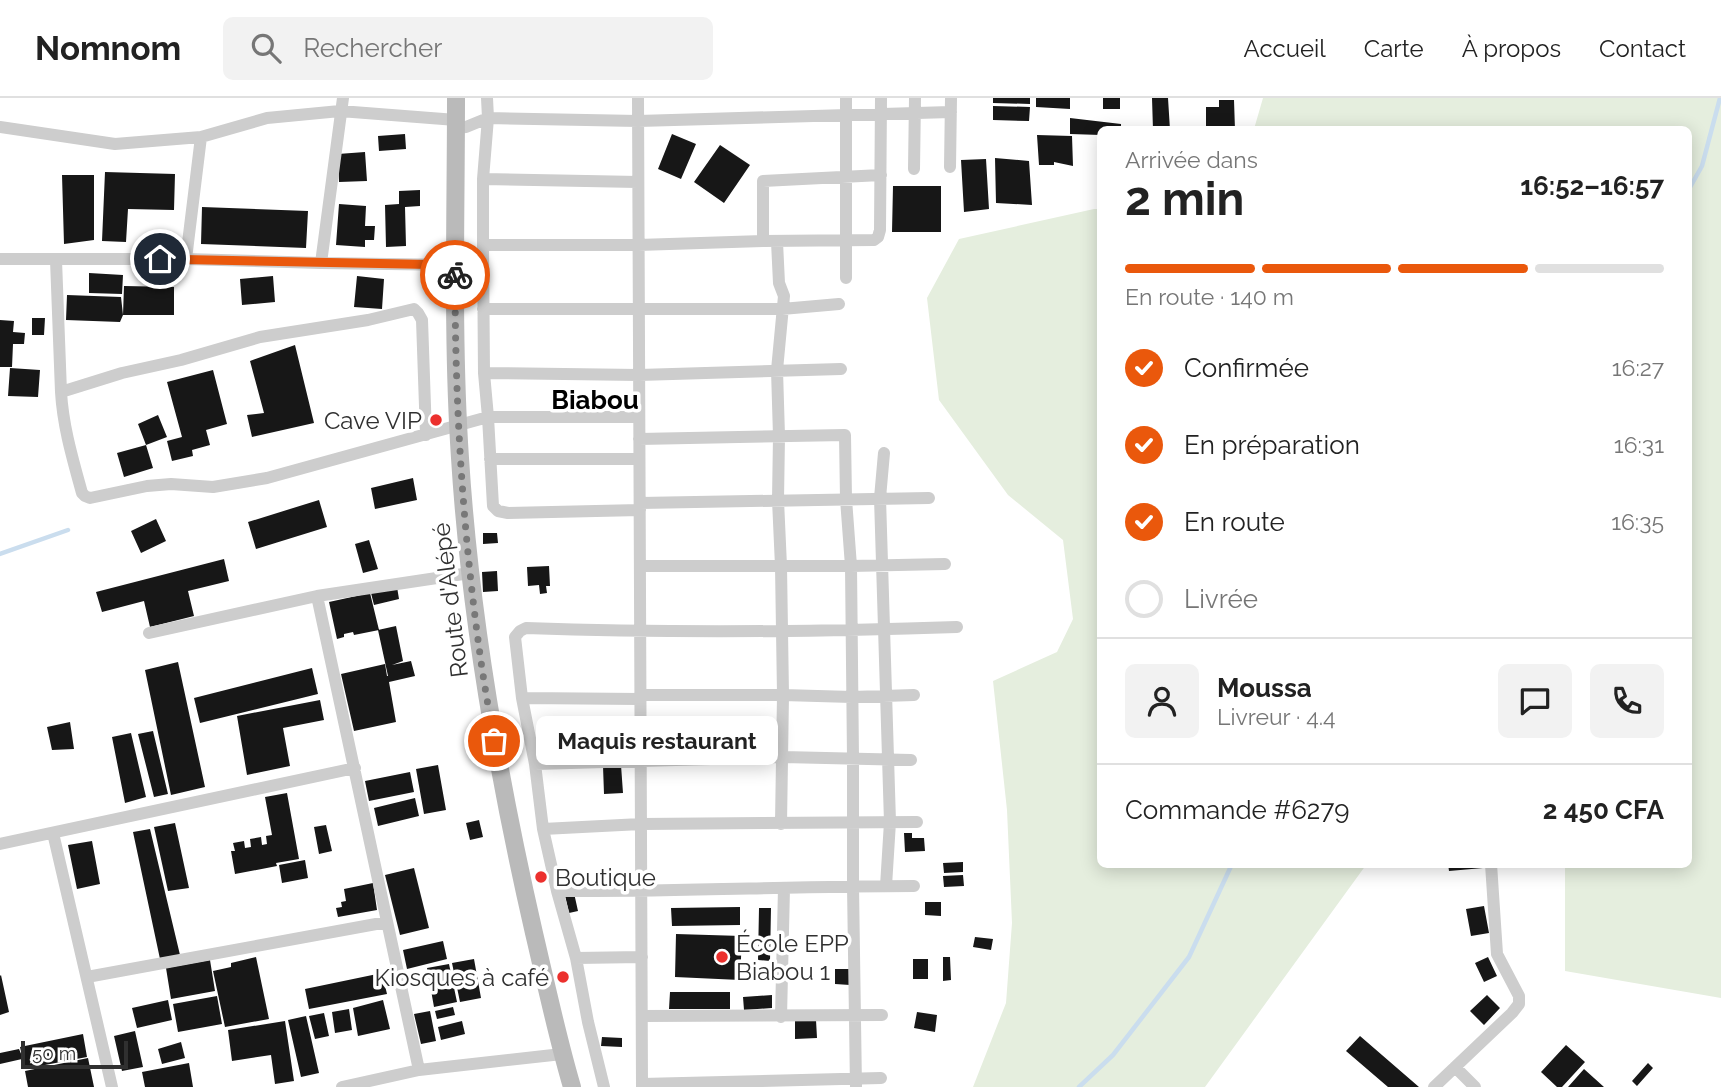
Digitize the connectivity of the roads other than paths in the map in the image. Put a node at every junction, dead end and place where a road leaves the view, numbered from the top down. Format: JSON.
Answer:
{"nodes":[{"id":1,"x":456,"y":98,"type":"edge"},
{"id":2,"x":487,"y":98,"type":"edge"},
{"id":3,"x":638,"y":98,"type":"edge"},
{"id":4,"x":846,"y":98,"type":"edge"},
{"id":5,"x":881,"y":98,"type":"edge"},
{"id":6,"x":915,"y":98,"type":"edge"},
{"id":7,"x":951,"y":98,"type":"edge"},
{"id":8,"x":342,"y":105,"type":"edge"},
{"id":9,"x":951,"y":112,"type":"junction"},
{"id":10,"x":916,"y":113,"type":"junction"},
{"id":11,"x":846,"y":114,"type":"junction"},
{"id":12,"x":882,"y":114,"type":"junction"},
{"id":13,"x":488,"y":118,"type":"junction"},
{"id":14,"x":638,"y":121,"type":"junction"},
{"id":15,"x":456,"y":124,"type":"junction"},
{"id":16,"x":0,"y":127,"type":"edge"},
{"id":17,"x":201,"y":136,"type":"junction"},
{"id":18,"x":950,"y":167,"type":"dead end"},
{"id":19,"x":914,"y":169,"type":"dead end"},
{"id":20,"x":881,"y":175,"type":"junction"},
{"id":21,"x":846,"y":178,"type":"junction"},
{"id":22,"x":484,"y":179,"type":"junction"},
{"id":23,"x":638,"y":182,"type":"junction"},
{"id":24,"x":846,"y":240,"type":"junction"},
{"id":25,"x":763,"y":241,"type":"junction"},
{"id":26,"x":777,"y":242,"type":"junction"},
{"id":27,"x":483,"y":244,"type":"junction"},
{"id":28,"x":638,"y":245,"type":"junction"},
{"id":29,"x":0,"y":259,"type":"edge"},
{"id":30,"x":187,"y":259,"type":"junction"},
{"id":31,"x":56,"y":260,"type":"junction"},
{"id":32,"x":321,"y":263,"type":"junction"},
{"id":33,"x":455,"y":265,"type":"junction"},
{"id":34,"x":846,"y":278,"type":"dead end"},
{"id":35,"x":839,"y":304,"type":"dead end"},
{"id":36,"x":483,"y":309,"type":"junction"},
{"id":37,"x":639,"y":309,"type":"junction"},
{"id":38,"x":782,"y":309,"type":"junction"},
{"id":39,"x":841,"y":369,"type":"dead end"},
{"id":40,"x":777,"y":370,"type":"junction"},
{"id":41,"x":484,"y":373,"type":"junction"},
{"id":42,"x":639,"y":375,"type":"junction"},
{"id":43,"x":61,"y":392,"type":"junction"},
{"id":44,"x":488,"y":417,"type":"junction"},
{"id":45,"x":639,"y":417,"type":"junction"},
{"id":46,"x":458,"y":426,"type":"junction"},
{"id":47,"x":426,"y":435,"type":"junction"},
{"id":48,"x":779,"y":436,"type":"junction"},
{"id":49,"x":639,"y":439,"type":"junction"},
{"id":50,"x":884,"y":453,"type":"dead end"},
{"id":51,"x":490,"y":459,"type":"junction"},
{"id":52,"x":639,"y":459,"type":"junction"},
{"id":53,"x":880,"y":498,"type":"junction"},
{"id":54,"x":929,"y":498,"type":"dead end"},
{"id":55,"x":846,"y":499,"type":"junction"},
{"id":56,"x":778,"y":500,"type":"junction"},
{"id":57,"x":640,"y":507,"type":"junction"},
{"id":58,"x":945,"y":564,"type":"dead end"},
{"id":59,"x":640,"y":566,"type":"junction"},
{"id":60,"x":781,"y":566,"type":"junction"},
{"id":61,"x":851,"y":566,"type":"junction"},
{"id":62,"x":883,"y":566,"type":"junction"},
{"id":63,"x":470,"y":573,"type":"junction"},
{"id":64,"x":317,"y":596,"type":"junction"},
{"id":65,"x":957,"y":627,"type":"dead end"},
{"id":66,"x":781,"y":630,"type":"junction"},
{"id":67,"x":885,"y":630,"type":"junction"},
{"id":68,"x":850,"y":631,"type":"junction"},
{"id":69,"x":640,"y":632,"type":"junction"},
{"id":70,"x":149,"y":633,"type":"dead end"},
{"id":71,"x":783,"y":695,"type":"junction"},
{"id":72,"x":914,"y":695,"type":"dead end"},
{"id":73,"x":886,"y":696,"type":"junction"},
{"id":74,"x":641,"y":697,"type":"junction"},
{"id":75,"x":852,"y":697,"type":"junction"},
{"id":76,"x":522,"y":698,"type":"junction"},
{"id":77,"x":783,"y":757,"type":"junction"},
{"id":78,"x":853,"y":758,"type":"junction"},
{"id":79,"x":888,"y":760,"type":"junction"},
{"id":80,"x":911,"y":760,"type":"dead end"},
{"id":81,"x":641,"y":761,"type":"junction"},
{"id":82,"x":535,"y":764,"type":"junction"},
{"id":83,"x":355,"y":768,"type":"junction"},
{"id":84,"x":890,"y":822,"type":"junction"},
{"id":85,"x":917,"y":822,"type":"dead end"},
{"id":86,"x":852,"y":823,"type":"junction"},
{"id":87,"x":641,"y":824,"type":"junction"},
{"id":88,"x":781,"y":824,"type":"junction"},
{"id":89,"x":543,"y":829,"type":"junction"},
{"id":90,"x":53,"y":833,"type":"junction"},
{"id":91,"x":0,"y":845,"type":"edge"},
{"id":92,"x":1491,"y":868,"type":"edge"},
{"id":93,"x":853,"y":886,"type":"junction"},
{"id":94,"x":886,"y":886,"type":"junction"},
{"id":95,"x":914,"y":886,"type":"dead end"},
{"id":96,"x":784,"y":888,"type":"junction"},
{"id":97,"x":558,"y":891,"type":"junction"},
{"id":98,"x":642,"y":892,"type":"junction"},
{"id":99,"x":387,"y":922,"type":"junction"},
{"id":100,"x":642,"y":957,"type":"junction"},
{"id":101,"x":576,"y":958,"type":"junction"},
{"id":102,"x":87,"y":978,"type":"junction"},
{"id":103,"x":855,"y":1015,"type":"junction"},
{"id":104,"x":882,"y":1015,"type":"dead end"},
{"id":105,"x":642,"y":1016,"type":"junction"},
{"id":106,"x":781,"y":1017,"type":"junction"},
{"id":107,"x":562,"y":1054,"type":"junction"},
{"id":108,"x":1455,"y":1067,"type":"junction"},
{"id":109,"x":419,"y":1070,"type":"junction"},
{"id":110,"x":881,"y":1079,"type":"dead end"},
{"id":111,"x":856,"y":1083,"type":"edge"},
{"id":112,"x":642,"y":1086,"type":"edge"},
{"id":113,"x":112,"y":1087,"type":"edge"},
{"id":114,"x":342,"y":1087,"type":"edge"},
{"id":115,"x":572,"y":1087,"type":"edge"},
{"id":116,"x":604,"y":1087,"type":"edge"},
{"id":117,"x":1434,"y":1087,"type":"edge"},
{"id":118,"x":1475,"y":1087,"type":"edge"}],
"edges":[{"from":1,"to":15,"type":"main road","name":"Route d'Alépé"},
{"from":2,"to":13,"type":"street"},
{"from":3,"to":14,"type":"street"},
{"from":4,"to":11,"type":"street"},
{"from":5,"to":12,"type":"street"},
{"from":6,"to":10,"type":"street"},
{"from":7,"to":9,"type":"street"},
{"from":8,"to":15,"type":"street"},
{"from":8,"to":17,"type":"street"},
{"from":8,"to":32,"type":"street"},
{"from":9,"to":10,"type":"street"},
{"from":9,"to":18,"type":"street"},
{"from":10,"to":12,"type":"street"},
{"from":10,"to":19,"type":"street"},
{"from":11,"to":12,"type":"street"},
{"from":11,"to":14,"type":"street"},
{"from":11,"to":21,"type":"street"},
{"from":12,"to":20,"type":"street"},
{"from":13,"to":14,"type":"street"},
{"from":13,"to":15,"type":"street"},
{"from":13,"to":22,"type":"street"},
{"from":14,"to":23,"type":"street"},
{"from":15,"to":33,"type":"main road","name":"Route d'Alépé"},
{"from":16,"to":17,"type":"street"},
{"from":17,"to":30,"type":"street"},
{"from":20,"to":21,"type":"street"},
{"from":20,"to":24,"type":"street"},
{"from":21,"to":24,"type":"street"},
{"from":21,"to":25,"type":"street"},
{"from":22,"to":23,"type":"street"},
{"from":22,"to":27,"type":"street"},
{"from":23,"to":28,"type":"street"},
{"from":24,"to":26,"type":"street"},
{"from":24,"to":34,"type":"street"},
{"from":25,"to":26,"type":"street"},
{"from":25,"to":28,"type":"street"},
{"from":26,"to":38,"type":"street"},
{"from":27,"to":28,"type":"street"},
{"from":27,"to":36,"type":"street"},
{"from":28,"to":37,"type":"street"},
{"from":29,"to":31,"type":"street"},
{"from":30,"to":31,"type":"street"},
{"from":30,"to":32,"type":"street"},
{"from":31,"to":43,"type":"street"},
{"from":32,"to":33,"type":"street"},
{"from":33,"to":46,"type":"main road","name":"Route d'Alépé"},
{"from":35,"to":38,"type":"street"},
{"from":36,"to":37,"type":"street"},
{"from":36,"to":41,"type":"street"},
{"from":37,"to":38,"type":"street"},
{"from":37,"to":42,"type":"street"},
{"from":38,"to":40,"type":"street"},
{"from":39,"to":40,"type":"street"},
{"from":40,"to":42,"type":"street"},
{"from":40,"to":48,"type":"street"},
{"from":41,"to":42,"type":"street"},
{"from":41,"to":44,"type":"street"},
{"from":42,"to":45,"type":"street"},
{"from":43,"to":47,"type":"street"},
{"from":43,"to":47,"type":"street"},
{"from":44,"to":45,"type":"street"},
{"from":44,"to":46,"type":"street"},
{"from":44,"to":51,"type":"street"},
{"from":45,"to":49,"type":"street"},
{"from":46,"to":47,"type":"street"},
{"from":46,"to":63,"type":"main road","name":"Route d'Alépé"},
{"from":48,"to":49,"type":"street"},
{"from":48,"to":55,"type":"street"},
{"from":48,"to":56,"type":"street"},
{"from":49,"to":52,"type":"street"},
{"from":50,"to":53,"type":"street"},
{"from":51,"to":52,"type":"street"},
{"from":51,"to":57,"type":"street"},
{"from":52,"to":57,"type":"street"},
{"from":53,"to":54,"type":"street"},
{"from":53,"to":55,"type":"street"},
{"from":53,"to":62,"type":"street"},
{"from":55,"to":56,"type":"street"},
{"from":55,"to":61,"type":"street"},
{"from":56,"to":57,"type":"street"},
{"from":56,"to":60,"type":"street"},
{"from":57,"to":59,"type":"street"},
{"from":58,"to":62,"type":"street"},
{"from":59,"to":60,"type":"street"},
{"from":59,"to":69,"type":"street"},
{"from":60,"to":61,"type":"street"},
{"from":60,"to":66,"type":"street"},
{"from":61,"to":62,"type":"street"},
{"from":61,"to":68,"type":"street"},
{"from":62,"to":67,"type":"street"},
{"from":63,"to":64,"type":"street"},
{"from":63,"to":107,"type":"main road","name":"Route d'Alépé"},
{"from":64,"to":70,"type":"street"},
{"from":64,"to":83,"type":"street"},
{"from":65,"to":67,"type":"street"},
{"from":66,"to":68,"type":"street"},
{"from":66,"to":69,"type":"street"},
{"from":66,"to":71,"type":"street"},
{"from":67,"to":68,"type":"street"},
{"from":67,"to":73,"type":"street"},
{"from":68,"to":75,"type":"street"},
{"from":69,"to":74,"type":"street"},
{"from":69,"to":76,"type":"street"},
{"from":71,"to":74,"type":"street"},
{"from":71,"to":75,"type":"street"},
{"from":71,"to":77,"type":"street"},
{"from":72,"to":73,"type":"street"},
{"from":73,"to":75,"type":"street"},
{"from":73,"to":79,"type":"street"},
{"from":74,"to":76,"type":"street"},
{"from":74,"to":81,"type":"street"},
{"from":75,"to":78,"type":"street"},
{"from":76,"to":82,"type":"street"},
{"from":77,"to":78,"type":"street"},
{"from":77,"to":81,"type":"street"},
{"from":77,"to":88,"type":"street"},
{"from":78,"to":79,"type":"street"},
{"from":78,"to":86,"type":"street"},
{"from":79,"to":80,"type":"street"},
{"from":79,"to":84,"type":"street"},
{"from":81,"to":82,"type":"street"},
{"from":81,"to":87,"type":"street"},
{"from":82,"to":89,"type":"street"},
{"from":83,"to":90,"type":"street"},
{"from":83,"to":99,"type":"street"},
{"from":84,"to":85,"type":"street"},
{"from":84,"to":86,"type":"street"},
{"from":84,"to":94,"type":"street"},
{"from":86,"to":88,"type":"street"},
{"from":86,"to":93,"type":"street"},
{"from":87,"to":88,"type":"street"},
{"from":87,"to":89,"type":"street"},
{"from":87,"to":98,"type":"street"},
{"from":89,"to":97,"type":"street"},
{"from":90,"to":91,"type":"street"},
{"from":90,"to":102,"type":"street"},
{"from":92,"to":108,"type":"street"},
{"from":93,"to":94,"type":"street"},
{"from":93,"to":96,"type":"street"},
{"from":93,"to":103,"type":"street"},
{"from":94,"to":95,"type":"street"},
{"from":96,"to":98,"type":"street"},
{"from":96,"to":106,"type":"street"},
{"from":97,"to":98,"type":"street"},
{"from":97,"to":101,"type":"street"},
{"from":98,"to":100,"type":"street"},
{"from":99,"to":102,"type":"street"},
{"from":99,"to":109,"type":"street"},
{"from":100,"to":101,"type":"street"},
{"from":100,"to":105,"type":"street"},
{"from":101,"to":116,"type":"street"},
{"from":102,"to":113,"type":"street"},
{"from":103,"to":104,"type":"street"},
{"from":103,"to":106,"type":"street"},
{"from":103,"to":111,"type":"street"},
{"from":105,"to":106,"type":"street"},
{"from":105,"to":112,"type":"street"},
{"from":107,"to":109,"type":"street"},
{"from":107,"to":115,"type":"main road","name":"Route d'Alépé"},
{"from":108,"to":117,"type":"street"},
{"from":108,"to":118,"type":"street"},
{"from":109,"to":114,"type":"street"},
{"from":110,"to":111,"type":"street"},
{"from":111,"to":112,"type":"street"}]}
